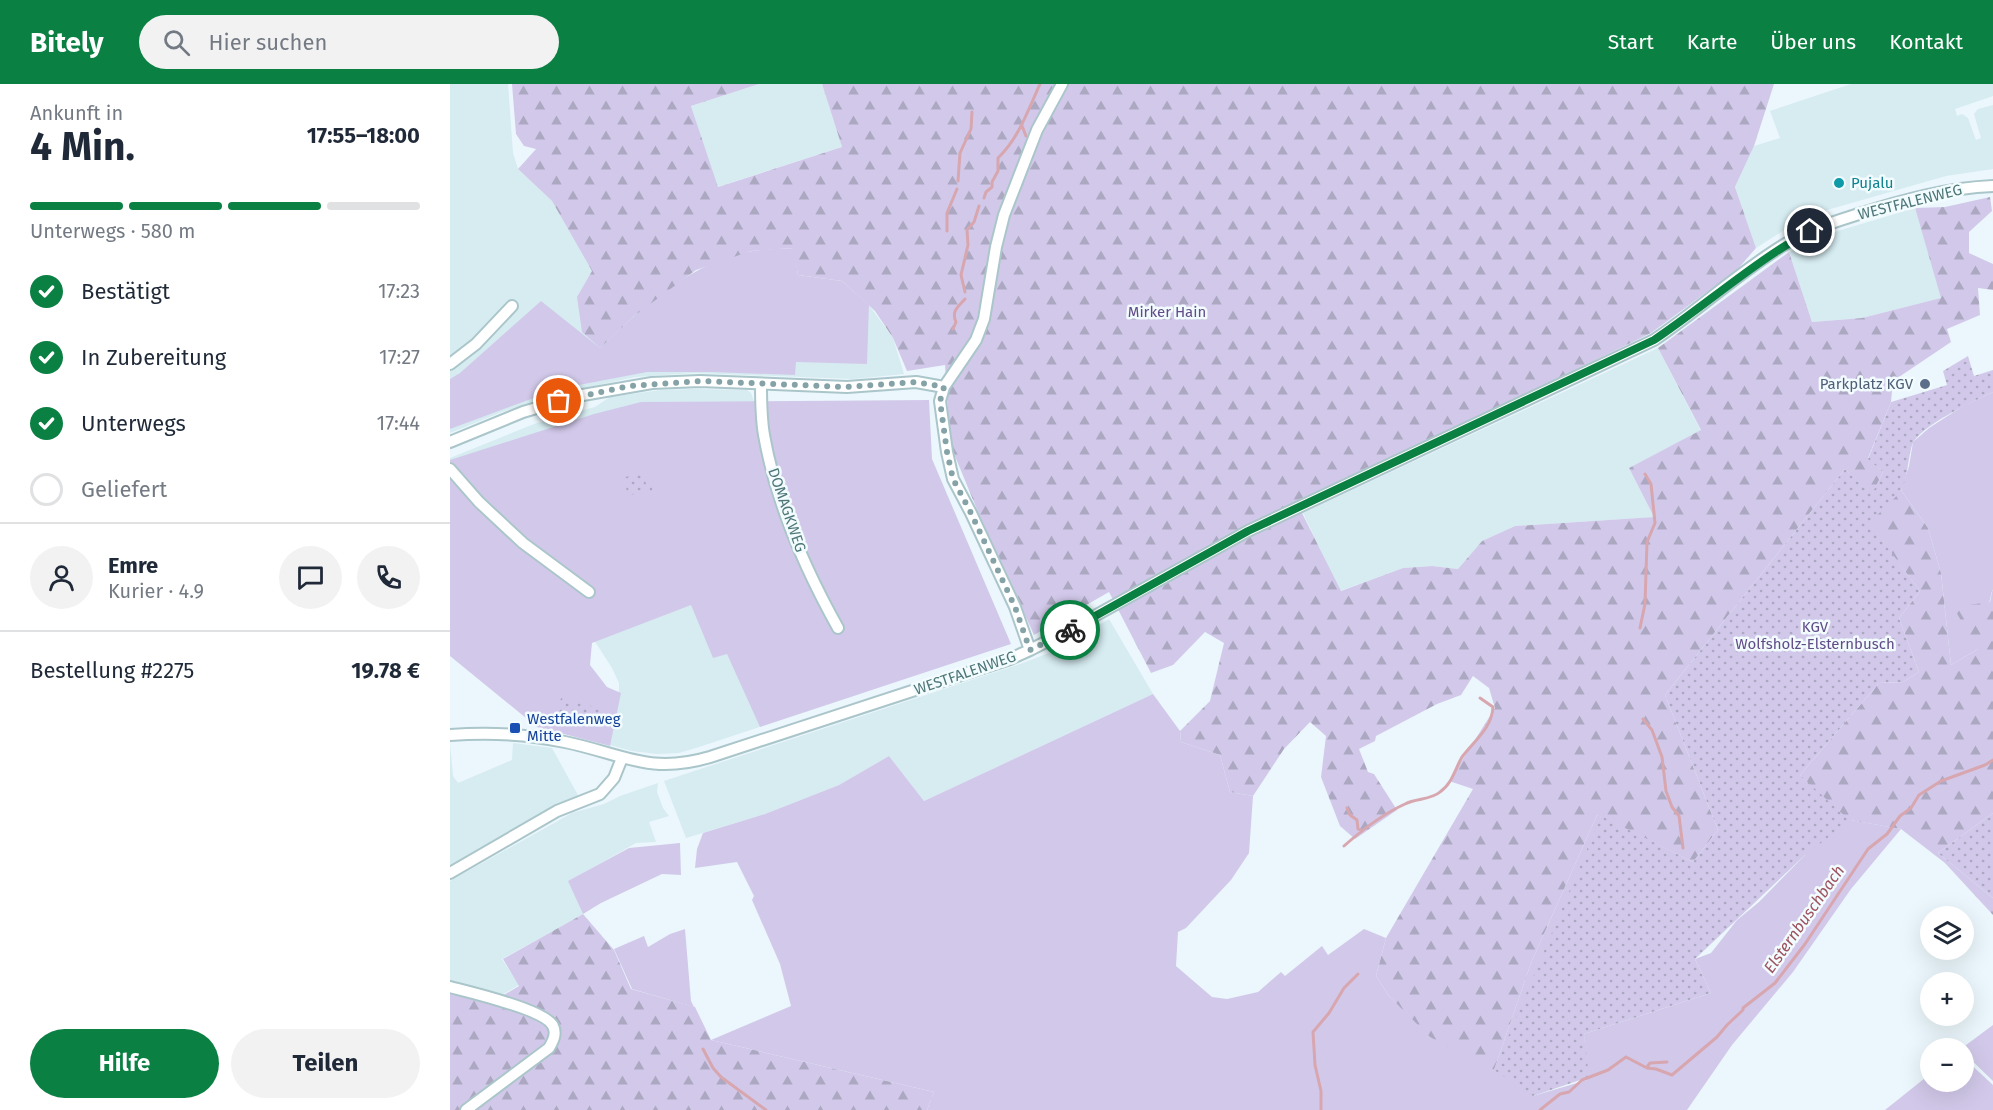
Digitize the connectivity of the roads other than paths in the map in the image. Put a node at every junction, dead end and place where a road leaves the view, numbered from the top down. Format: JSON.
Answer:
{"nodes":[{"id":1,"x":1062,"y":84,"type":"edge"},
{"id":2,"x":1993,"y":186,"type":"edge"},
{"id":3,"x":512,"y":306,"type":"dead end"},
{"id":4,"x":450,"y":364,"type":"edge"},
{"id":5,"x":761,"y":384,"type":"junction"},
{"id":6,"x":944,"y":387,"type":"junction"},
{"id":7,"x":450,"y":442,"type":"edge"},
{"id":8,"x":450,"y":469,"type":"edge"},
{"id":9,"x":589,"y":592,"type":"dead end"},
{"id":10,"x":838,"y":628,"type":"dead end"},
{"id":11,"x":1030,"y":650,"type":"junction"},
{"id":12,"x":450,"y":735,"type":"edge"},
{"id":13,"x":622,"y":758,"type":"junction"},
{"id":14,"x":450,"y":873,"type":"edge"},
{"id":15,"x":450,"y":987,"type":"edge"},
{"id":16,"x":466,"y":1110,"type":"edge"}],
"edges":[{"from":1,"to":6,"type":"street"},
{"from":2,"to":11,"type":"street","name":"WESTFALENWEG"},
{"from":3,"to":4,"type":"street"},
{"from":5,"to":6,"type":"street"},
{"from":5,"to":7,"type":"street"},
{"from":5,"to":10,"type":"street","name":"DOMAGKWEG"},
{"from":6,"to":11,"type":"street"},
{"from":8,"to":9,"type":"street"},
{"from":11,"to":13,"type":"street","name":"WESTFALENWEG"},
{"from":12,"to":13,"type":"street","name":"WESTFALENWEG"},
{"from":13,"to":14,"type":"street"},
{"from":15,"to":16,"type":"street"}]}
